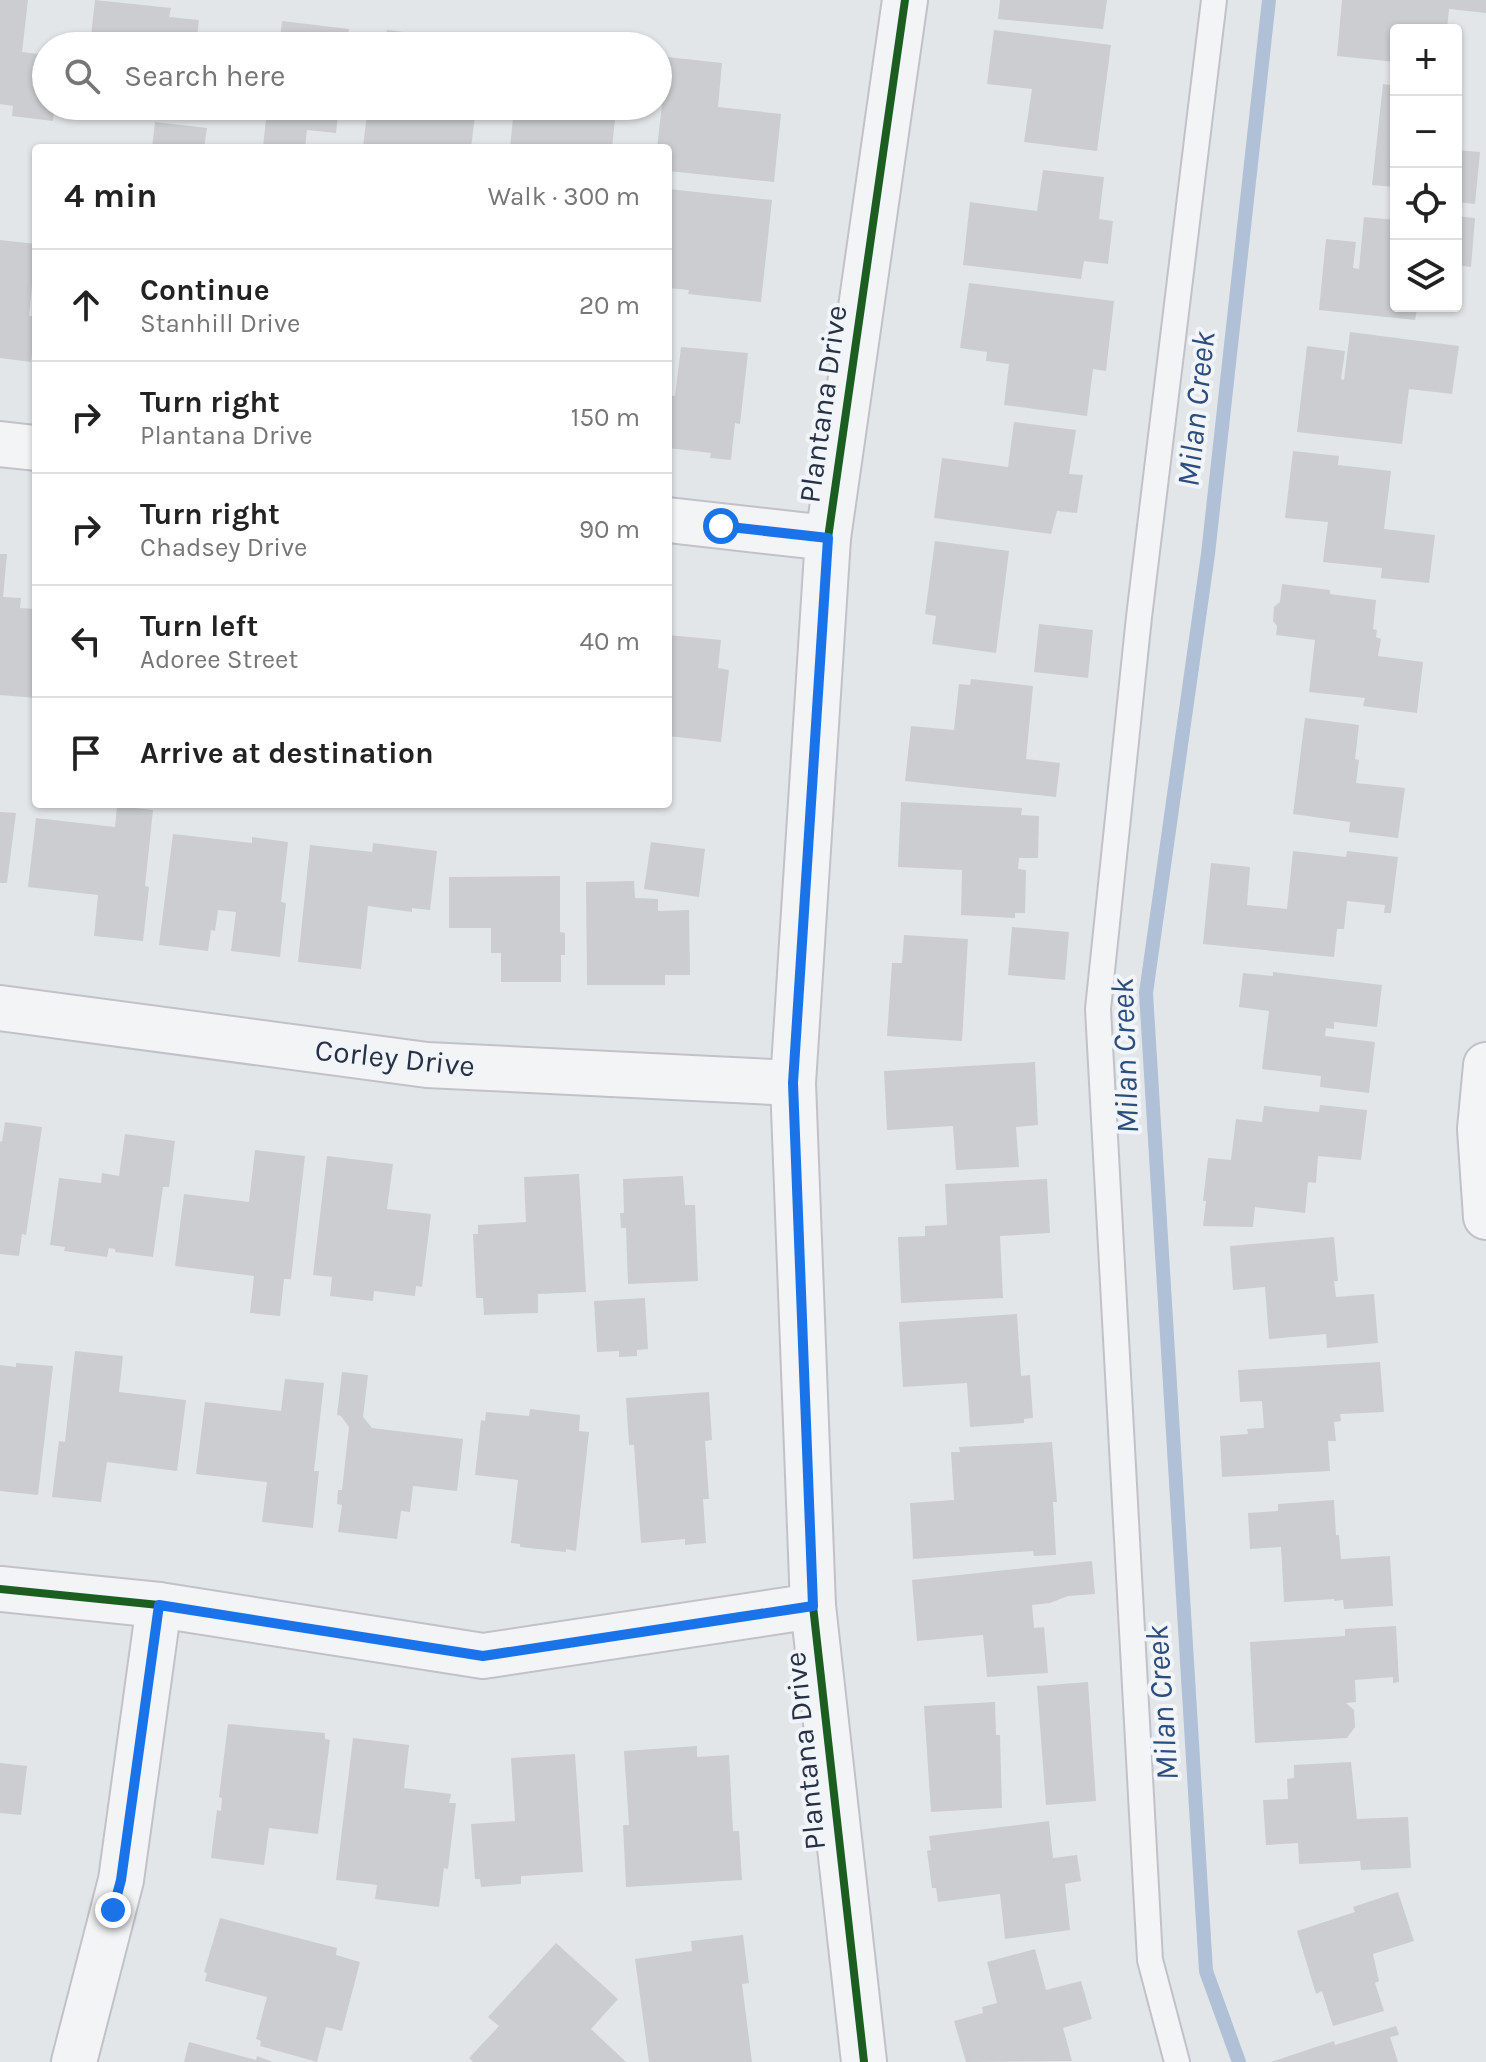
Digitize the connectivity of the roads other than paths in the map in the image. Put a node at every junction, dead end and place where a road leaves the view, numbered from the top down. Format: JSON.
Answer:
{"nodes":[{"id":1,"x":905,"y":0,"type":"edge"},
{"id":2,"x":1214,"y":0,"type":"edge"},
{"id":3,"x":0,"y":444,"type":"edge"},
{"id":4,"x":32,"y":448,"type":"edge"},
{"id":5,"x":672,"y":520,"type":"edge"},
{"id":6,"x":828,"y":538,"type":"junction"},
{"id":7,"x":0,"y":1008,"type":"edge"},
{"id":8,"x":1486,"y":1065,"type":"edge"},
{"id":9,"x":793,"y":1083,"type":"junction"},
{"id":10,"x":1486,"y":1217,"type":"edge"},
{"id":11,"x":0,"y":1589,"type":"edge"},
{"id":12,"x":159,"y":1605,"type":"junction"},
{"id":13,"x":813,"y":1606,"type":"junction"},
{"id":14,"x":74,"y":2062,"type":"edge"},
{"id":15,"x":864,"y":2062,"type":"edge"},
{"id":16,"x":1177,"y":2062,"type":"edge"}],
"edges":[{"from":1,"to":6,"type":"street","name":"Plantana Drive"},
{"from":2,"to":16,"type":"lane"},
{"from":3,"to":4,"type":"street"},
{"from":5,"to":6,"type":"street"},
{"from":6,"to":9,"type":"street","name":"Plantana Drive"},
{"from":7,"to":9,"type":"street","name":"Corley Drive"},
{"from":8,"to":10,"type":"street"},
{"from":9,"to":13,"type":"street","name":"Plantana Drive"},
{"from":11,"to":12,"type":"street"},
{"from":12,"to":13,"type":"street"},
{"from":12,"to":14,"type":"street"},
{"from":13,"to":15,"type":"street","name":"Plantana Drive"}]}
